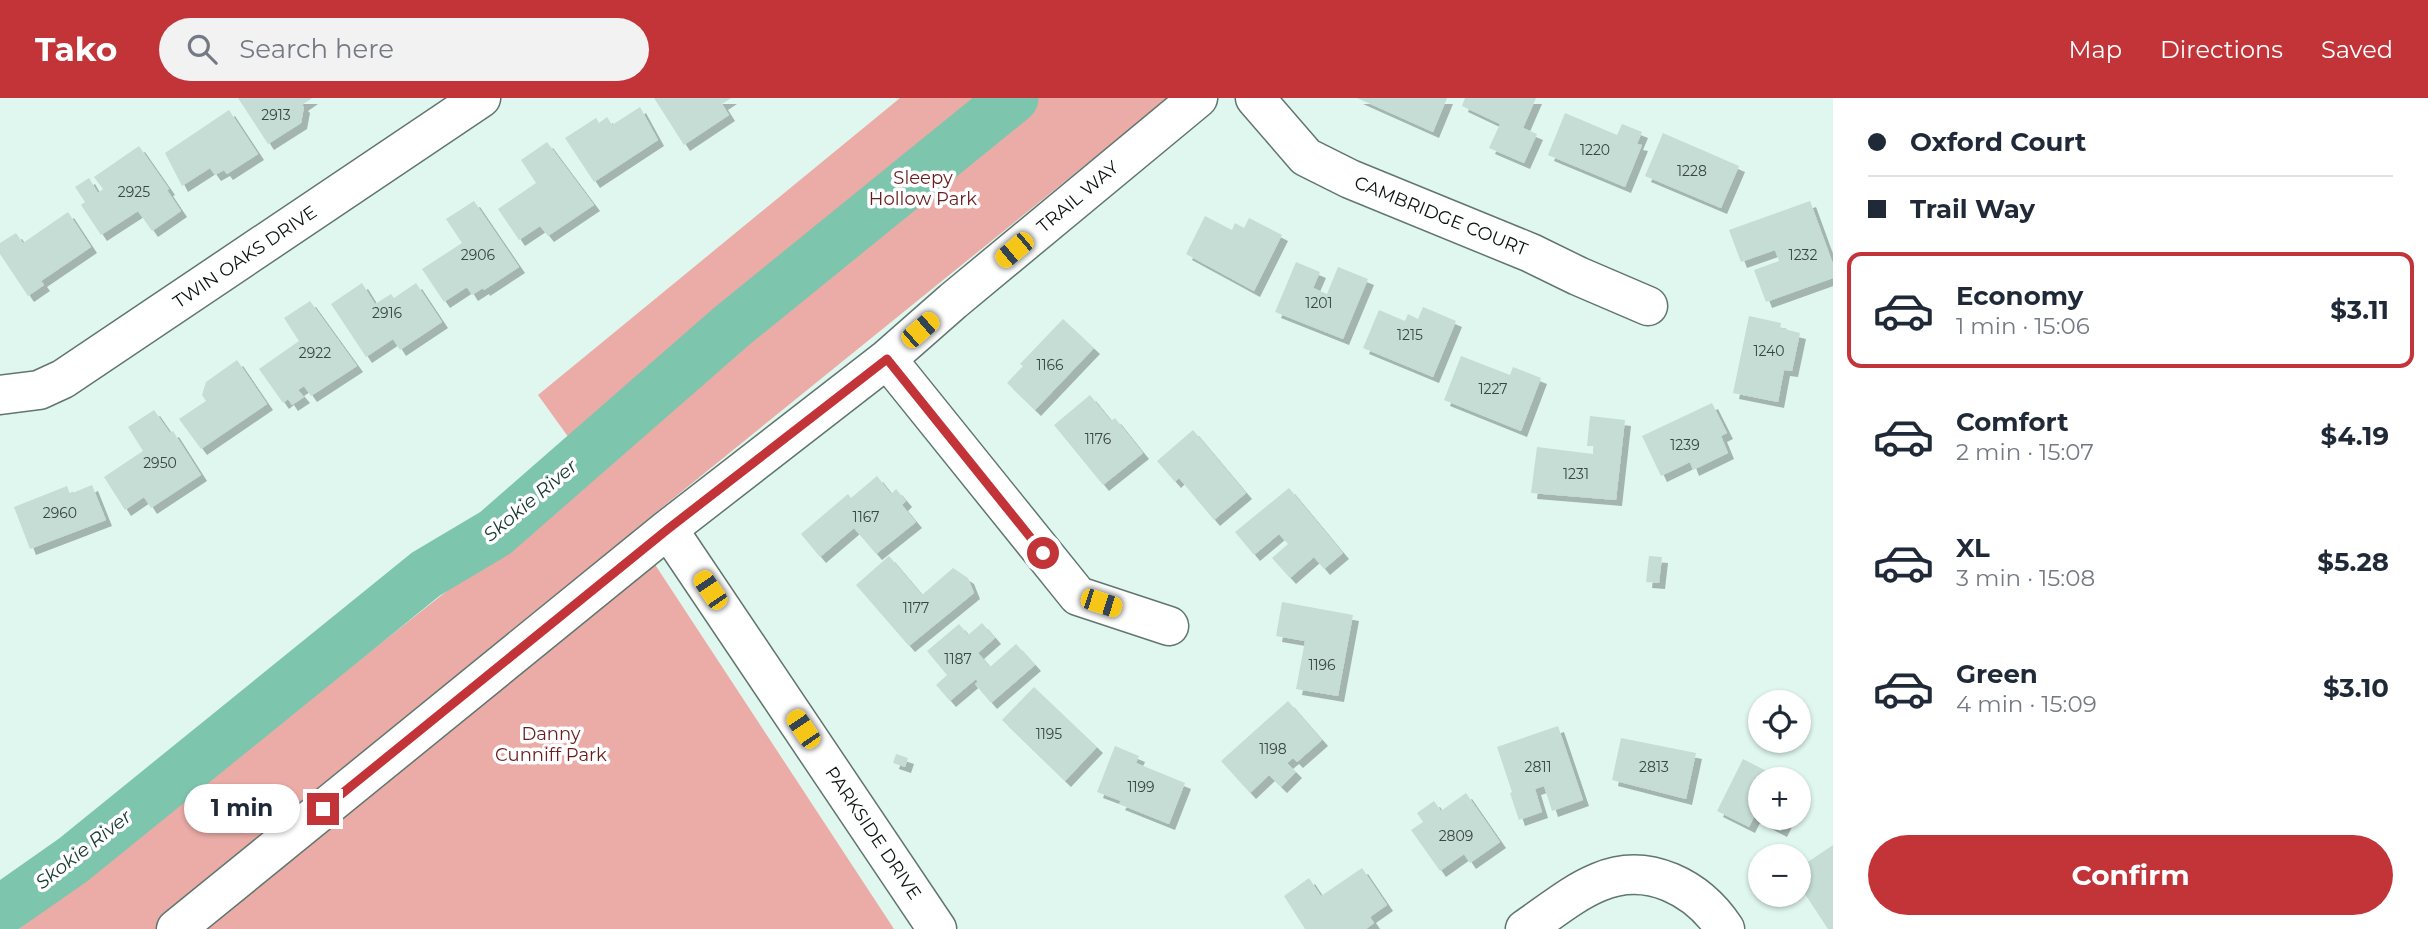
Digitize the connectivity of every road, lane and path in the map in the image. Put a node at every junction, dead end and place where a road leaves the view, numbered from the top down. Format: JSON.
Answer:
{"nodes":[{"id":1,"x":481,"y":98,"type":"edge"},
{"id":2,"x":1198,"y":98,"type":"edge"},
{"id":3,"x":1255,"y":98,"type":"edge"},
{"id":4,"x":1648,"y":306,"type":"dead end"},
{"id":5,"x":887,"y":359,"type":"junction"},
{"id":6,"x":0,"y":395,"type":"edge"},
{"id":7,"x":668,"y":529,"type":"junction"},
{"id":8,"x":1169,"y":626,"type":"dead end"},
{"id":9,"x":176,"y":929,"type":"edge"},
{"id":10,"x":937,"y":929,"type":"edge"},
{"id":11,"x":1525,"y":929,"type":"edge"},
{"id":12,"x":1725,"y":929,"type":"edge"}],
"edges":[{"from":1,"to":6,"type":"street","name":"TWIN OAKS DRIVE"},
{"from":2,"to":5,"type":"street","name":"TRAIL WAY"},
{"from":3,"to":4,"type":"street","name":"CAMBRIDGE COURT"},
{"from":5,"to":7,"type":"street","name":"TRAIL WAY"},
{"from":5,"to":8,"type":"street"},
{"from":7,"to":9,"type":"street","name":"TRAIL WAY"},
{"from":7,"to":10,"type":"street","name":"PARKSIDE DRIVE"},
{"from":11,"to":12,"type":"street"}]}
